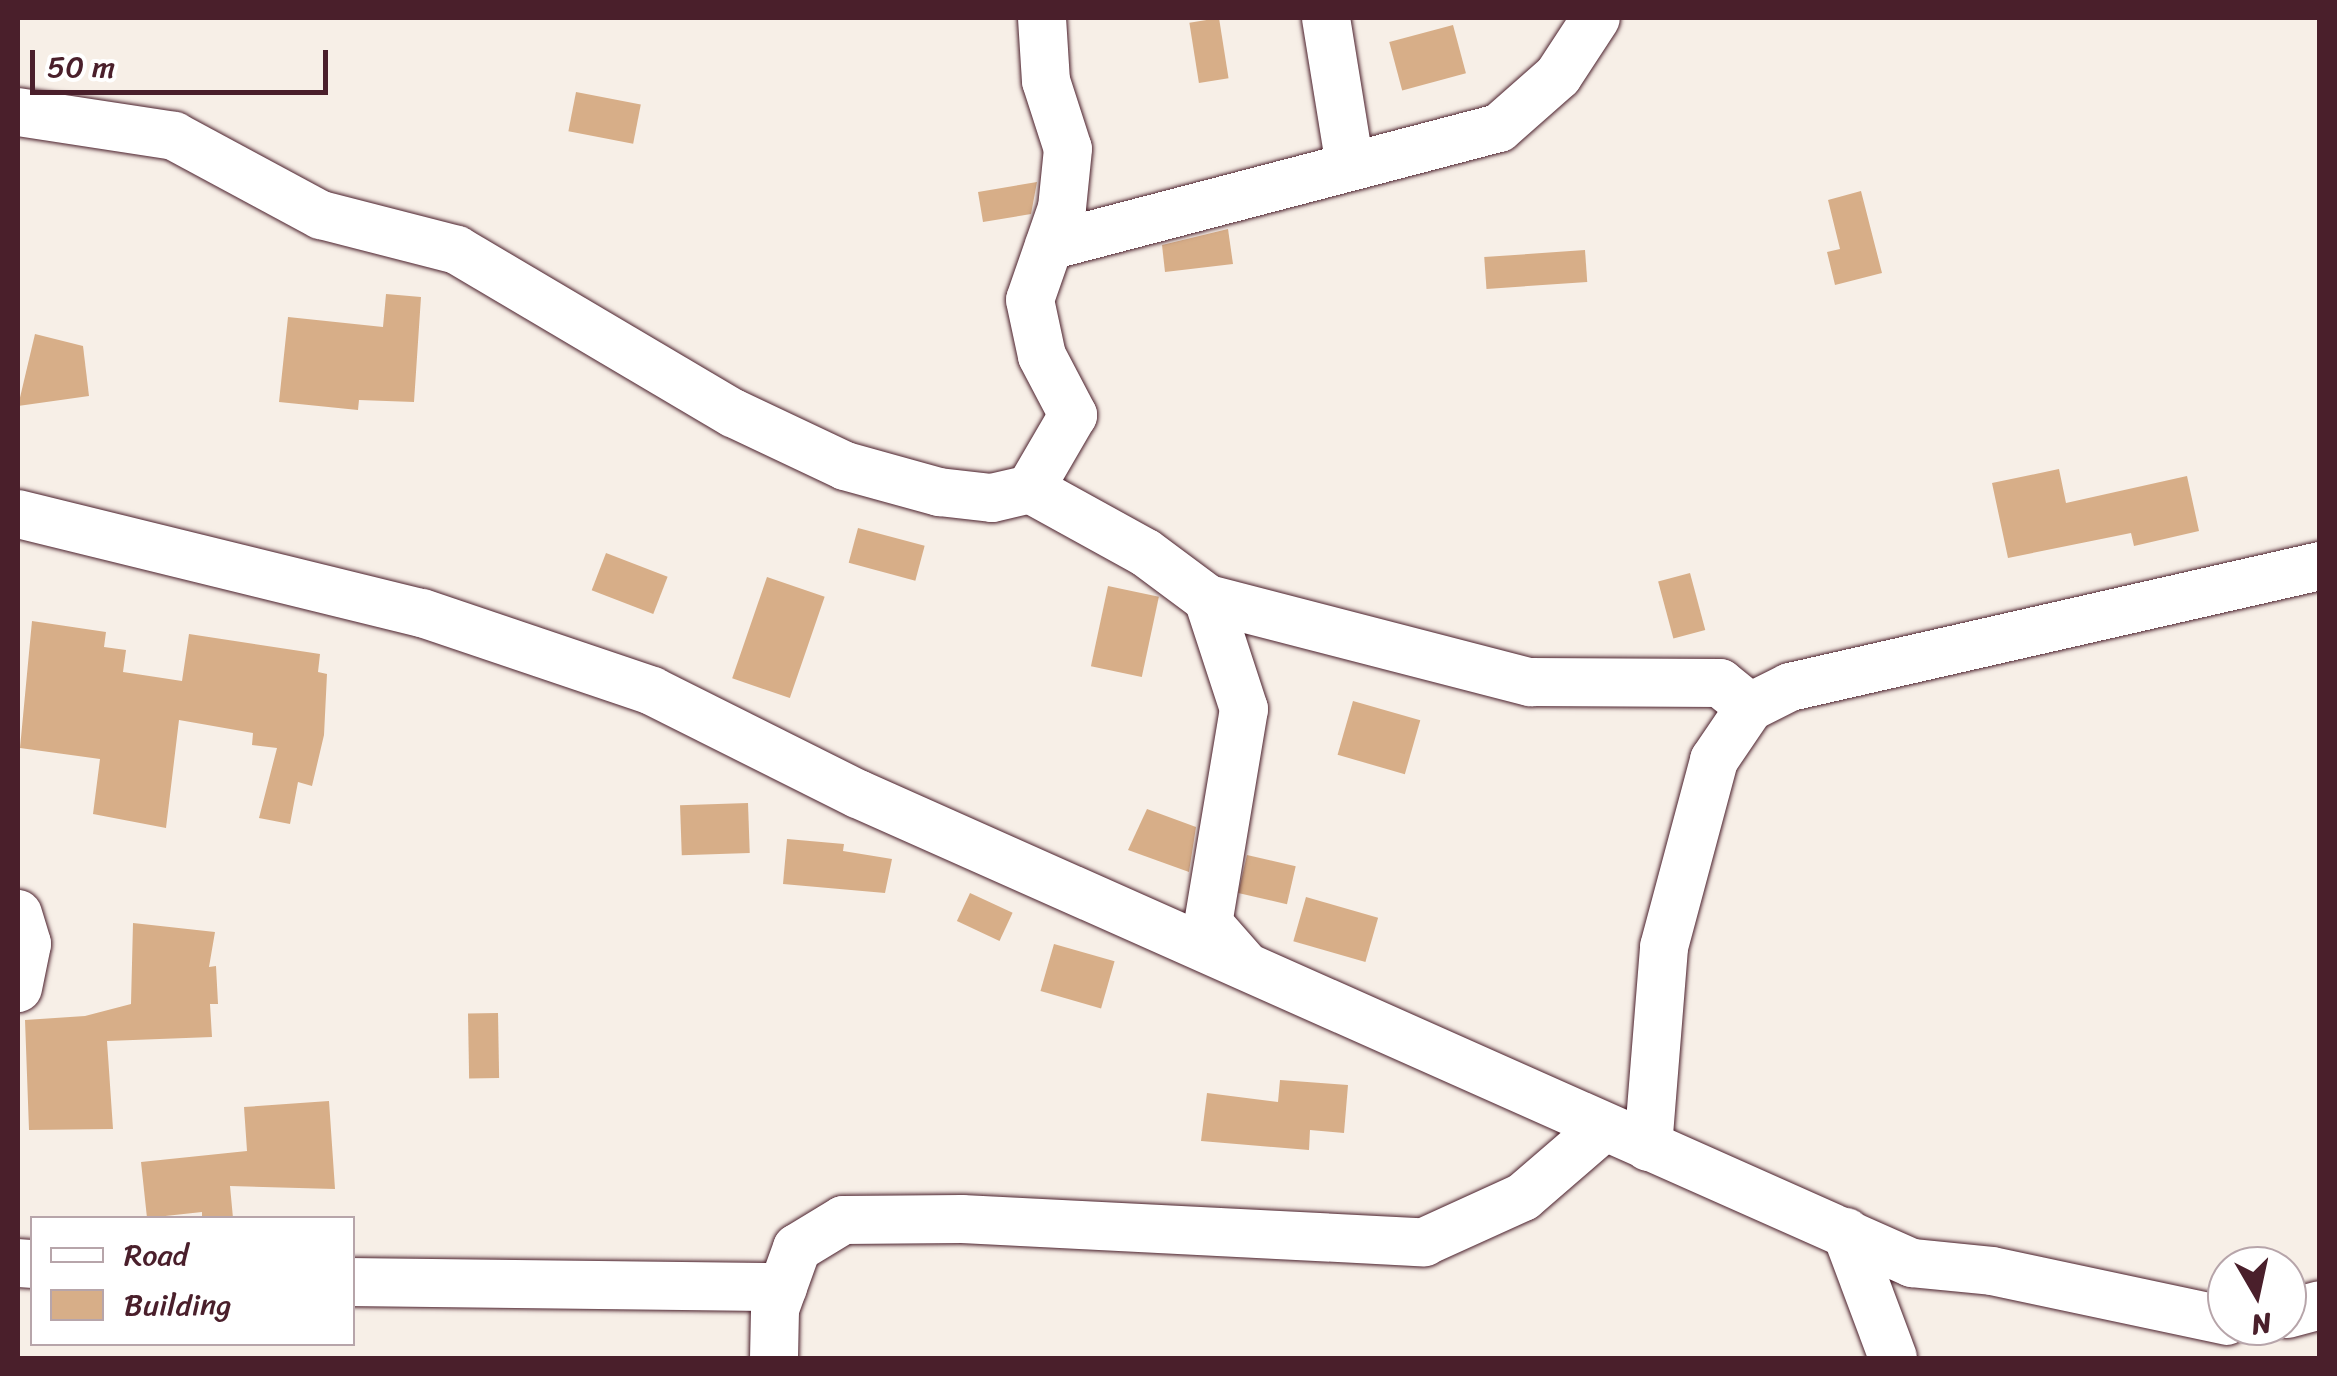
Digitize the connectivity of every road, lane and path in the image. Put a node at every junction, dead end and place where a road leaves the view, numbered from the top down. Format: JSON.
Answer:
{"nodes":[{"id":1,"x":1042,"y":18,"type":"edge"},
{"id":2,"x":1326,"y":18,"type":"edge"},
{"id":3,"x":1596,"y":18,"type":"edge"},
{"id":4,"x":18,"y":112,"type":"edge"},
{"id":5,"x":1350,"y":166,"type":"junction"},
{"id":6,"x":1049,"y":246,"type":"junction"},
{"id":7,"x":1030,"y":489,"type":"junction"},
{"id":8,"x":18,"y":514,"type":"edge"},
{"id":9,"x":2320,"y":566,"type":"edge"},
{"id":10,"x":1208,"y":599,"type":"junction"},
{"id":11,"x":1750,"y":708,"type":"junction"},
{"id":12,"x":18,"y":914,"type":"edge"},
{"id":13,"x":1243,"y":963,"type":"junction"},
{"id":14,"x":18,"y":988,"type":"edge"},
{"id":15,"x":1604,"y":1127,"type":"junction"},
{"id":16,"x":1648,"y":1147,"type":"junction"},
{"id":17,"x":1846,"y":1232,"type":"junction"},
{"id":18,"x":355,"y":1282,"type":"edge"},
{"id":19,"x":783,"y":1286,"type":"junction"},
{"id":20,"x":2207,"y":1316,"type":"edge"},
{"id":21,"x":774,"y":1358,"type":"edge"},
{"id":22,"x":1892,"y":1358,"type":"edge"}],
"edges":[{"from":1,"to":6,"type":"street"},
{"from":2,"to":5,"type":"street"},
{"from":3,"to":5,"type":"street"},
{"from":4,"to":7,"type":"street"},
{"from":5,"to":6,"type":"street"},
{"from":6,"to":7,"type":"street"},
{"from":7,"to":10,"type":"street"},
{"from":8,"to":13,"type":"street"},
{"from":9,"to":11,"type":"street"},
{"from":10,"to":11,"type":"street"},
{"from":10,"to":13,"type":"street"},
{"from":11,"to":16,"type":"street"},
{"from":12,"to":14,"type":"street"},
{"from":13,"to":15,"type":"street"},
{"from":15,"to":16,"type":"street"},
{"from":15,"to":19,"type":"street"},
{"from":16,"to":17,"type":"street"},
{"from":17,"to":20,"type":"street"},
{"from":17,"to":22,"type":"street"},
{"from":18,"to":19,"type":"street"},
{"from":19,"to":21,"type":"street"}]}
